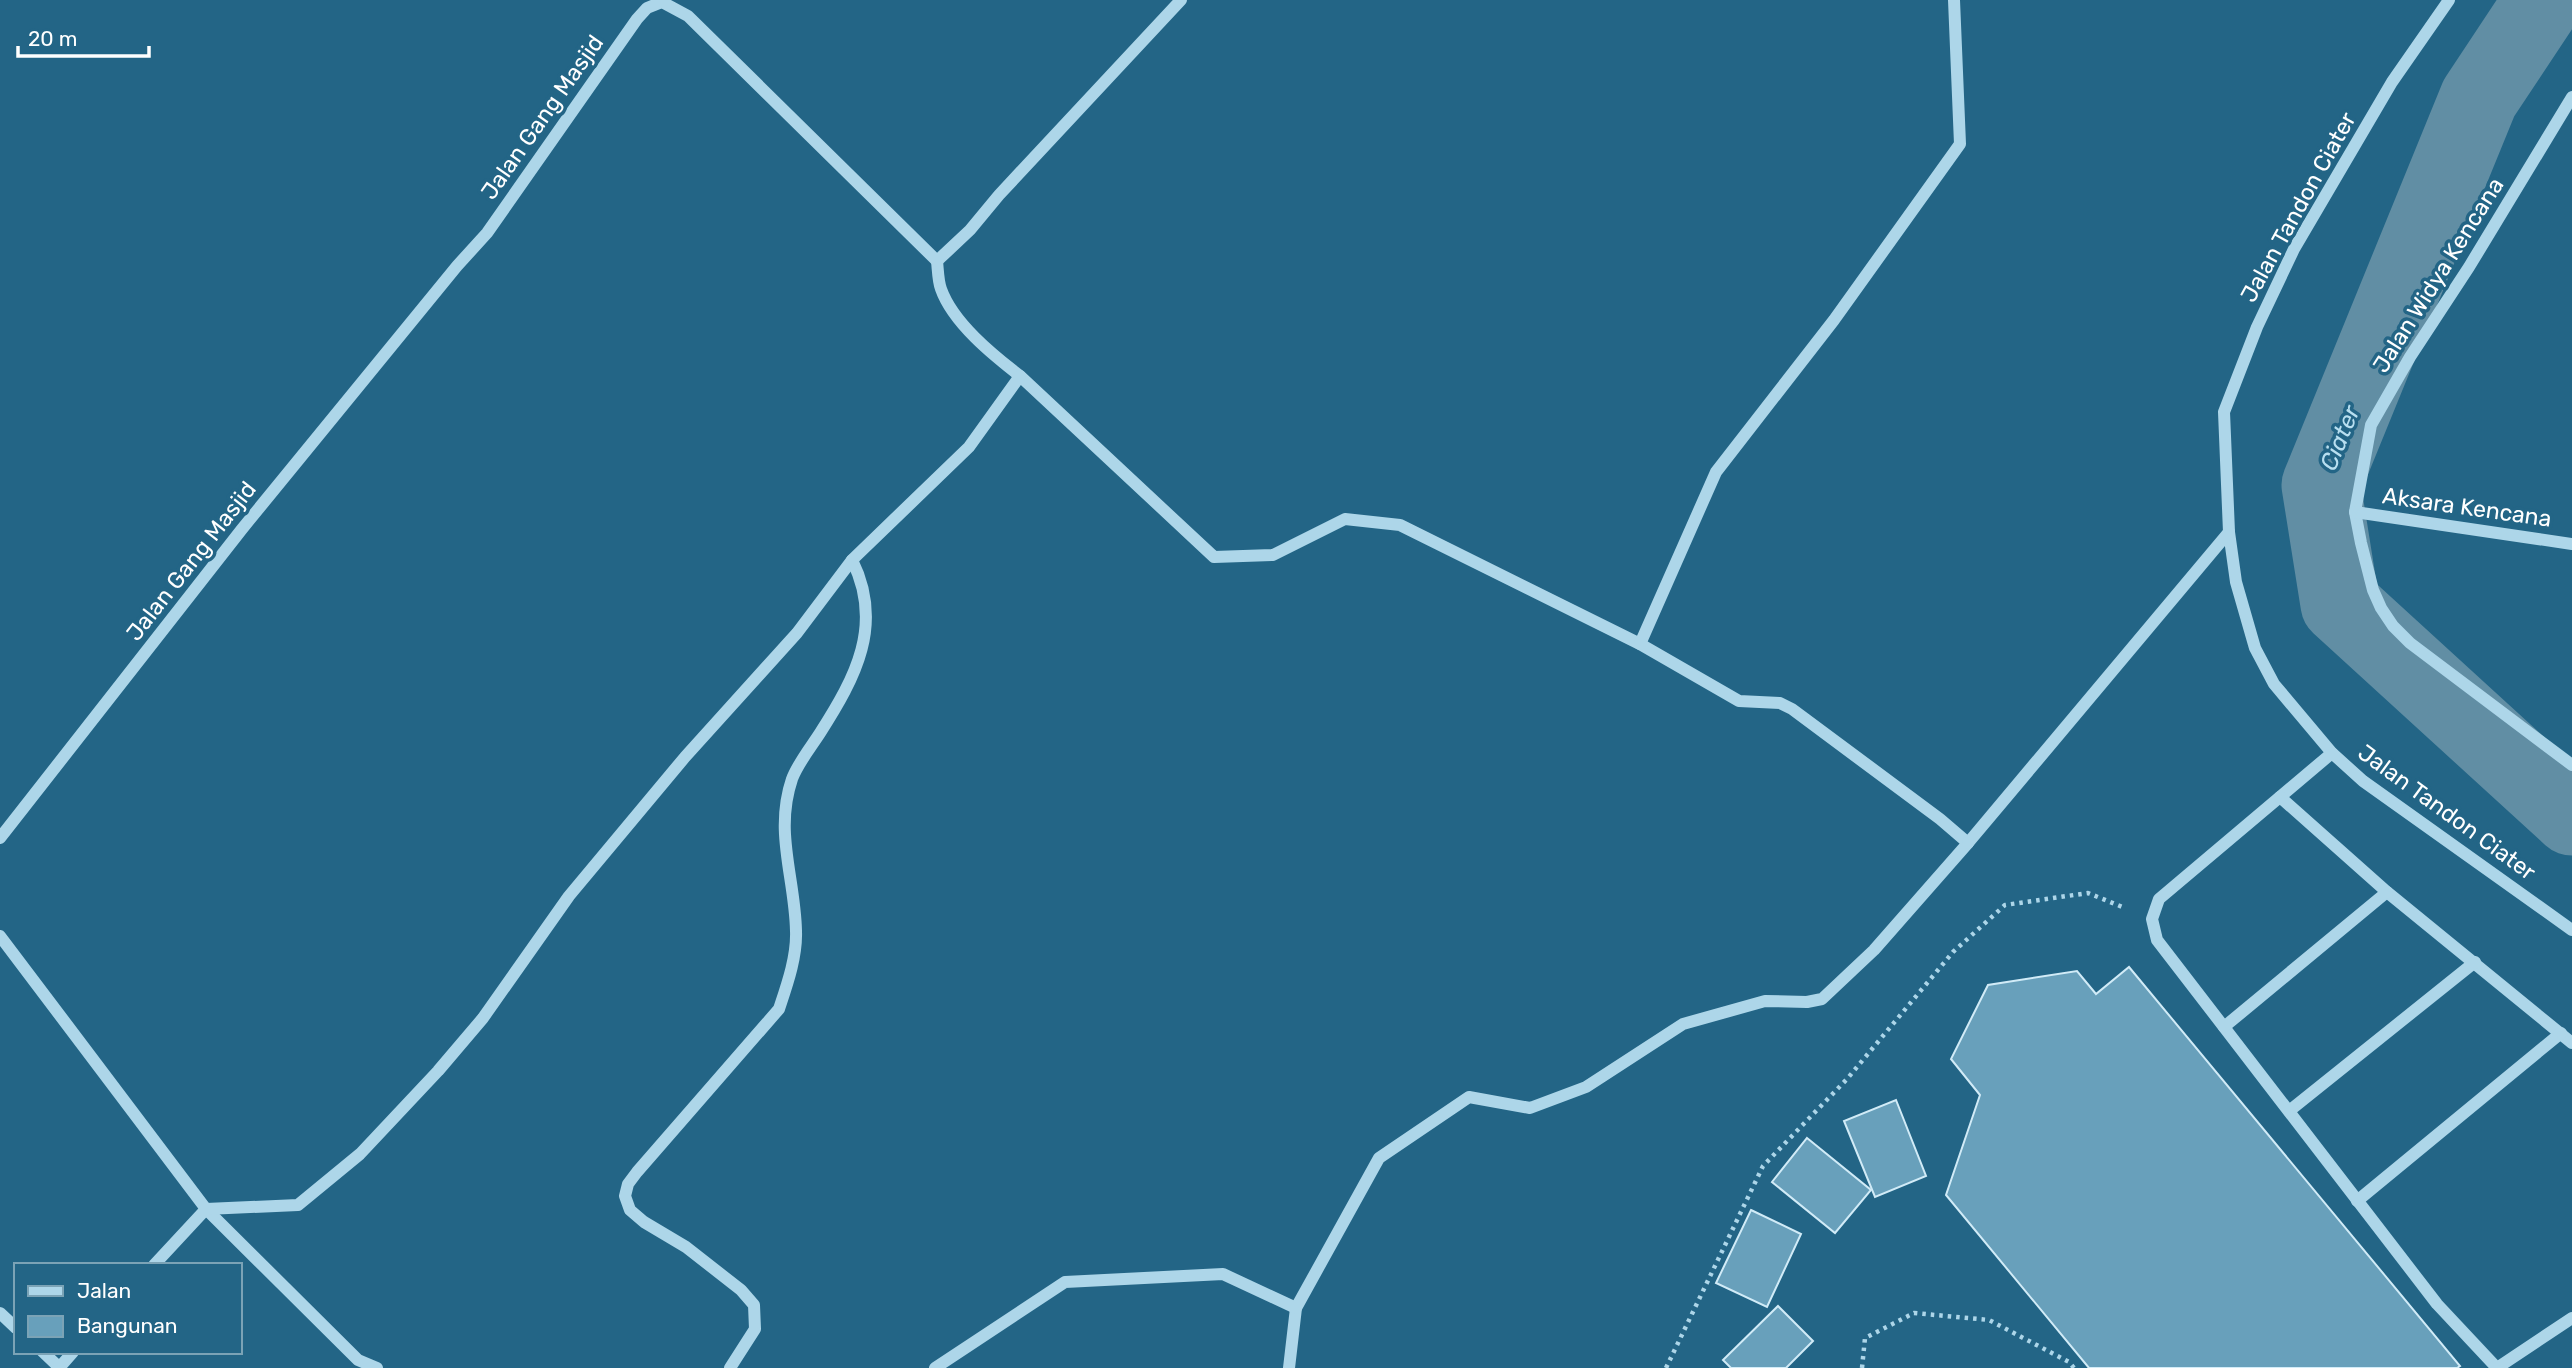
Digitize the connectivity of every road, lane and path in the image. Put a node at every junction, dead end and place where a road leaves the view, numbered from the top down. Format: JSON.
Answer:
{"nodes":[{"id":1,"x":1181,"y":0,"type":"edge"},
{"id":2,"x":1954,"y":0,"type":"edge"},
{"id":3,"x":2449,"y":0,"type":"edge"},
{"id":4,"x":2572,"y":97,"type":"edge"},
{"id":5,"x":937,"y":261,"type":"junction"},
{"id":6,"x":1020,"y":376,"type":"junction"},
{"id":7,"x":2355,"y":512,"type":"junction"},
{"id":8,"x":2229,"y":532,"type":"junction"},
{"id":9,"x":2572,"y":544,"type":"edge"},
{"id":10,"x":852,"y":560,"type":"junction"},
{"id":11,"x":1640,"y":644,"type":"junction"},
{"id":12,"x":2332,"y":753,"type":"junction"},
{"id":13,"x":2572,"y":765,"type":"edge"},
{"id":14,"x":2280,"y":797,"type":"junction"},
{"id":15,"x":0,"y":838,"type":"edge"},
{"id":16,"x":1968,"y":844,"type":"junction"},
{"id":17,"x":2387,"y":892,"type":"junction"},
{"id":18,"x":2152,"y":919,"type":"junction"},
{"id":19,"x":2572,"y":930,"type":"edge"},
{"id":20,"x":0,"y":936,"type":"edge"},
{"id":21,"x":2475,"y":962,"type":"junction"},
{"id":22,"x":2224,"y":1027,"type":"junction"},
{"id":23,"x":2561,"y":1033,"type":"junction"},
{"id":24,"x":2572,"y":1042,"type":"edge"},
{"id":25,"x":2289,"y":1111,"type":"junction"},
{"id":26,"x":2357,"y":1201,"type":"junction"},
{"id":27,"x":206,"y":1209,"type":"junction"},
{"id":28,"x":156,"y":1263,"type":"edge"},
{"id":29,"x":1296,"y":1308,"type":"junction"},
{"id":30,"x":0,"y":1313,"type":"edge"},
{"id":31,"x":2572,"y":1318,"type":"edge"},
{"id":32,"x":14,"y":1326,"type":"edge"},
{"id":33,"x":45,"y":1354,"type":"edge"},
{"id":34,"x":72,"y":1354,"type":"edge"},
{"id":35,"x":60,"y":1368,"type":"edge"},
{"id":36,"x":377,"y":1368,"type":"edge"},
{"id":37,"x":730,"y":1368,"type":"edge"},
{"id":38,"x":935,"y":1368,"type":"edge"},
{"id":39,"x":1289,"y":1368,"type":"edge"},
{"id":40,"x":1666,"y":1368,"type":"edge"},
{"id":41,"x":1862,"y":1368,"type":"edge"},
{"id":42,"x":2074,"y":1368,"type":"edge"}],
"edges":[{"from":1,"to":5,"type":"street"},
{"from":2,"to":11,"type":"street"},
{"from":3,"to":8,"type":"street","name":"Jalan Tandon Ciater"},
{"from":4,"to":7,"type":"street","name":"Jalan Widya Kencana"},
{"from":5,"to":6,"type":"street"},
{"from":5,"to":15,"type":"street","name":"Jalan Gang Masjid"},
{"from":6,"to":10,"type":"street"},
{"from":6,"to":11,"type":"street"},
{"from":7,"to":9,"type":"street","name":"Aksara Kencana"},
{"from":7,"to":13,"type":"street","name":"Jalan Widya Kencana"},
{"from":8,"to":12,"type":"street","name":"Jalan Tandon Ciater"},
{"from":8,"to":16,"type":"street"},
{"from":10,"to":27,"type":"street"},
{"from":10,"to":37,"type":"street"},
{"from":11,"to":16,"type":"street"},
{"from":12,"to":14,"type":"street"},
{"from":12,"to":19,"type":"street","name":"Jalan Tandon Ciater"},
{"from":14,"to":17,"type":"street"},
{"from":14,"to":18,"type":"street"},
{"from":16,"to":29,"type":"street"},
{"from":17,"to":21,"type":"street"},
{"from":17,"to":22,"type":"street"},
{"from":18,"to":22,"type":"street"},
{"from":18,"to":40,"type":"path"},
{"from":20,"to":27,"type":"street"},
{"from":21,"to":23,"type":"street"},
{"from":21,"to":25,"type":"street"},
{"from":22,"to":25,"type":"street"},
{"from":23,"to":24,"type":"street"},
{"from":23,"to":26,"type":"street"},
{"from":25,"to":26,"type":"street"},
{"from":26,"to":31,"type":"street"},
{"from":27,"to":28,"type":"street"},
{"from":27,"to":36,"type":"street"},
{"from":29,"to":38,"type":"street"},
{"from":29,"to":39,"type":"street"},
{"from":30,"to":32,"type":"street"},
{"from":33,"to":35,"type":"street"},
{"from":34,"to":35,"type":"street"},
{"from":41,"to":42,"type":"path"}]}
